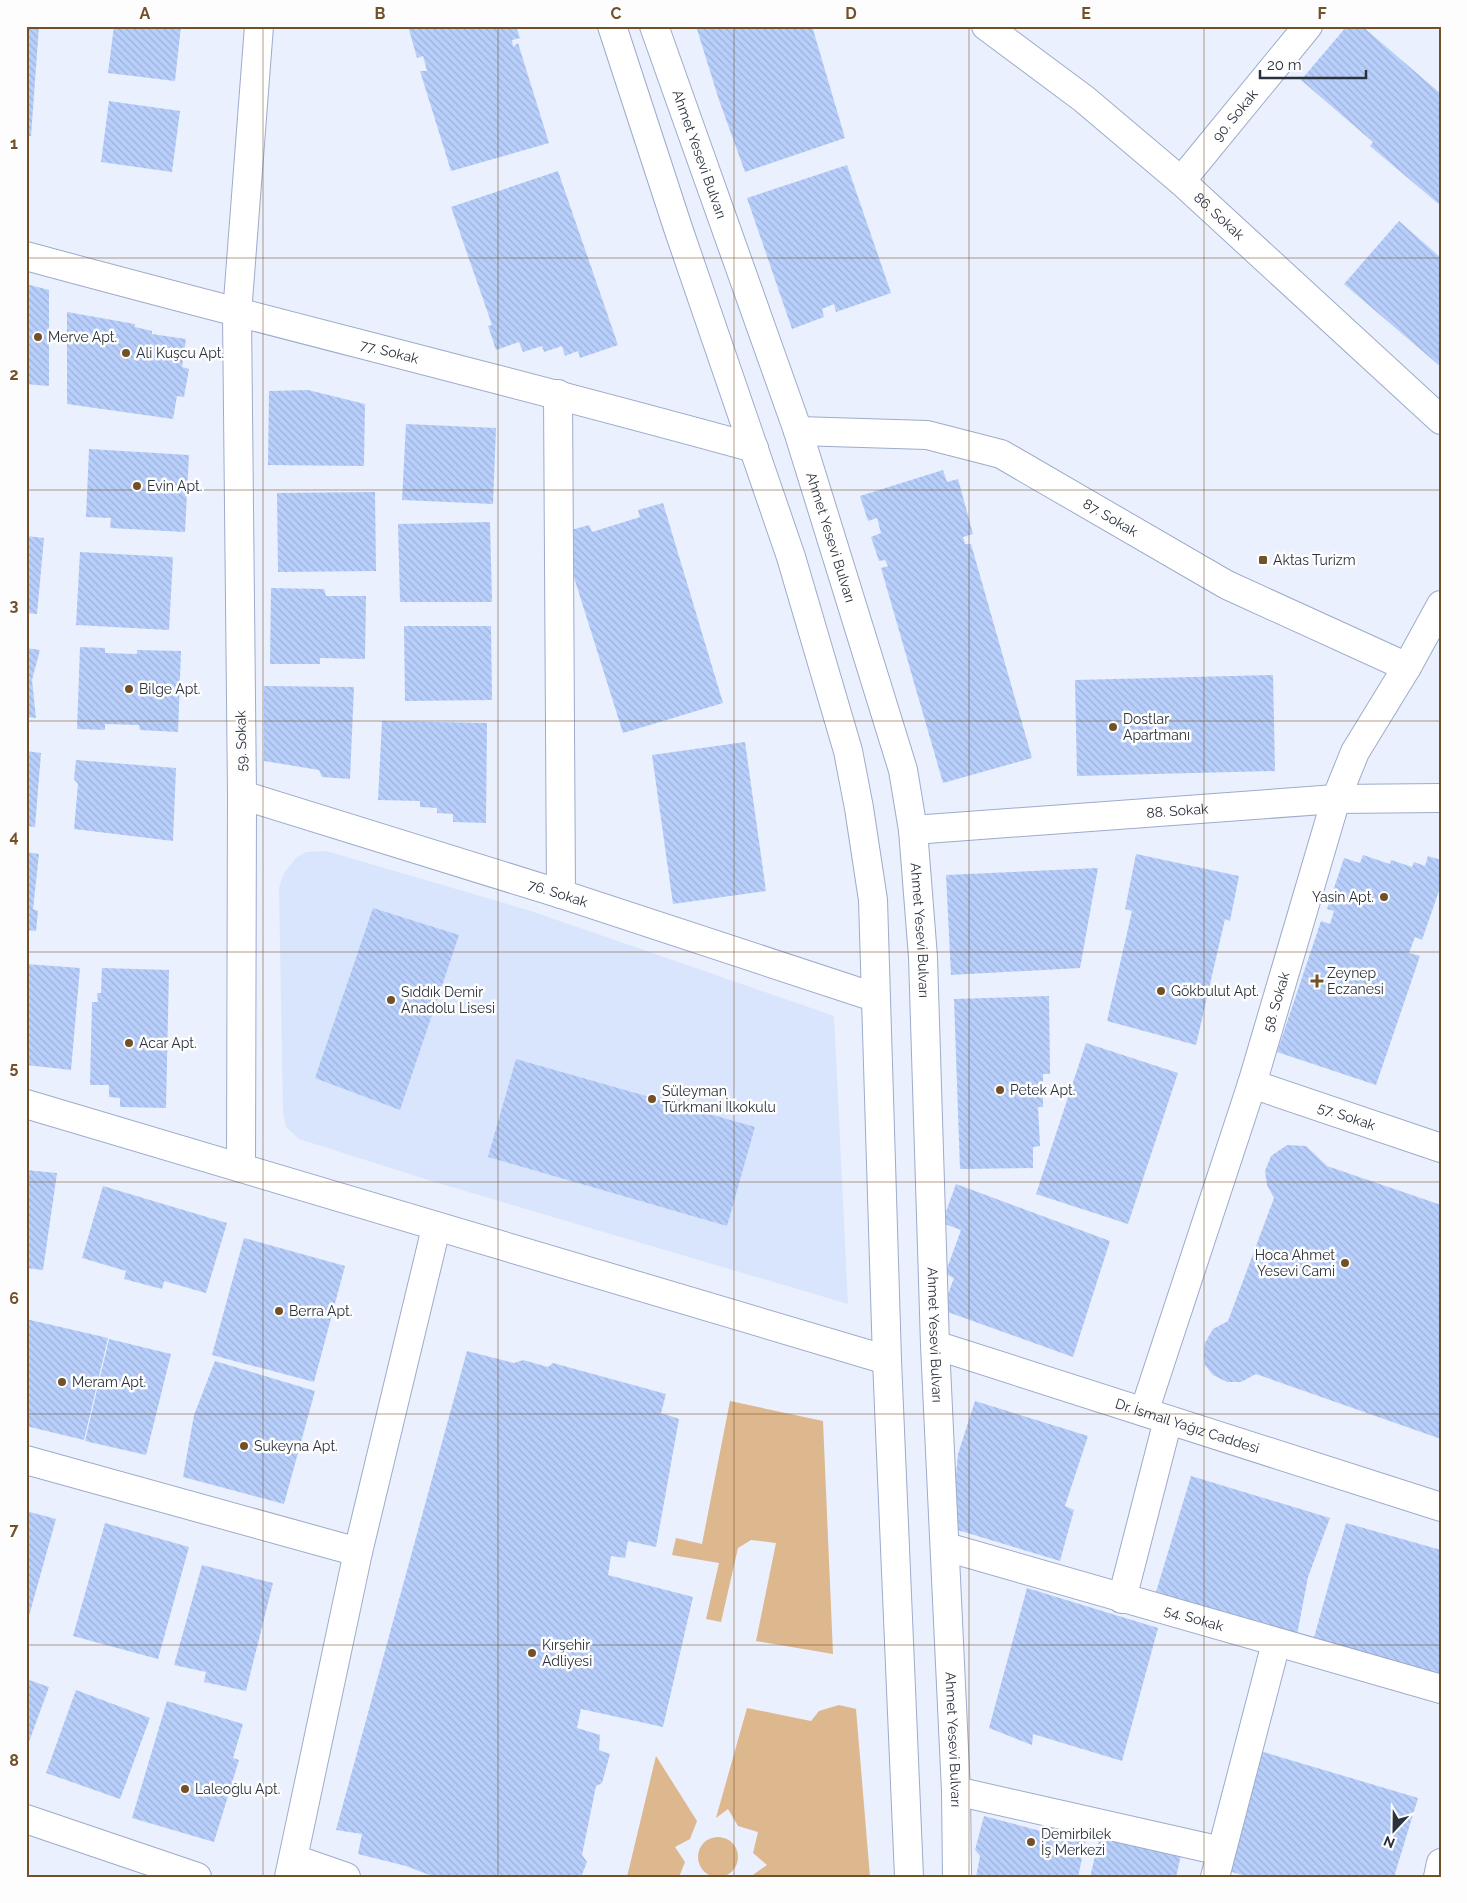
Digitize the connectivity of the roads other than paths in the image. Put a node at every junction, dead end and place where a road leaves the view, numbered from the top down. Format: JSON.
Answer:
{"nodes":[{"id":1,"x":259,"y":26,"type":"edge"},
{"id":2,"x":612,"y":26,"type":"edge"},
{"id":3,"x":654,"y":26,"type":"edge"},
{"id":4,"x":986,"y":26,"type":"edge"},
{"id":5,"x":1308,"y":26,"type":"edge"},
{"id":6,"x":1181,"y":181,"type":"junction"},
{"id":7,"x":26,"y":256,"type":"edge"},
{"id":8,"x":237,"y":314,"type":"junction"},
{"id":9,"x":558,"y":394,"type":"junction"},
{"id":10,"x":1441,"y":420,"type":"edge"},
{"id":11,"x":798,"y":430,"type":"junction"},
{"id":12,"x":754,"y":448,"type":"junction"},
{"id":13,"x":1441,"y":605,"type":"edge"},
{"id":14,"x":1407,"y":667,"type":"junction"},
{"id":15,"x":242,"y":795,"type":"junction"},
{"id":16,"x":1441,"y":798,"type":"edge"},
{"id":17,"x":1336,"y":799,"type":"junction"},
{"id":18,"x":913,"y":830,"type":"junction"},
{"id":19,"x":561,"y":894,"type":"junction"},
{"id":20,"x":874,"y":997,"type":"junction"},
{"id":21,"x":1252,"y":1084,"type":"junction"},
{"id":22,"x":26,"y":1104,"type":"edge"},
{"id":23,"x":1441,"y":1148,"type":"edge"},
{"id":24,"x":241,"y":1168,"type":"junction"},
{"id":25,"x":436,"y":1228,"type":"junction"},
{"id":26,"x":935,"y":1345,"type":"junction"},
{"id":27,"x":887,"y":1360,"type":"junction"},
{"id":28,"x":1156,"y":1416,"type":"junction"},
{"id":29,"x":26,"y":1460,"type":"edge"},
{"id":30,"x":1441,"y":1507,"type":"edge"},
{"id":31,"x":946,"y":1547,"type":"junction"},
{"id":32,"x":358,"y":1552,"type":"junction"},
{"id":33,"x":1122,"y":1599,"type":"junction"},
{"id":34,"x":1276,"y":1643,"type":"junction"},
{"id":35,"x":1441,"y":1689,"type":"edge"},
{"id":36,"x":956,"y":1791,"type":"junction"},
{"id":37,"x":26,"y":1819,"type":"edge"},
{"id":38,"x":1441,"y":1863,"type":"edge"},
{"id":39,"x":1218,"y":1864,"type":"edge"},
{"id":40,"x":292,"y":1868,"type":"edge"},
{"id":41,"x":908,"y":1875,"type":"edge"},
{"id":42,"x":197,"y":1877,"type":"edge"},
{"id":43,"x":346,"y":1877,"type":"edge"},
{"id":44,"x":957,"y":1877,"type":"edge"},
{"id":45,"x":1438,"y":1877,"type":"edge"}],
"edges":[{"from":1,"to":8,"type":"street","name":"59. Sokak"},
{"from":2,"to":12,"type":"street"},
{"from":3,"to":11,"type":"street","name":"Ahmet Yesevi Bulvarı"},
{"from":4,"to":6,"type":"street","name":"86. Sokak"},
{"from":5,"to":6,"type":"street","name":"90. Sokak"},
{"from":6,"to":10,"type":"street","name":"86. Sokak"},
{"from":7,"to":8,"type":"street","name":"77. Sokak"},
{"from":8,"to":9,"type":"street","name":"77. Sokak"},
{"from":8,"to":15,"type":"street","name":"59. Sokak"},
{"from":9,"to":12,"type":"street","name":"77. Sokak"},
{"from":9,"to":19,"type":"street"},
{"from":11,"to":14,"type":"street","name":"87. Sokak"},
{"from":11,"to":18,"type":"street","name":"Ahmet Yesevi Bulvarı"},
{"from":12,"to":20,"type":"street"},
{"from":13,"to":14,"type":"street","name":"58. Sokak"},
{"from":14,"to":17,"type":"street","name":"58. Sokak"},
{"from":15,"to":19,"type":"street","name":"76. Sokak"},
{"from":15,"to":24,"type":"street","name":"59. Sokak"},
{"from":16,"to":17,"type":"street","name":"88. Sokak"},
{"from":17,"to":18,"type":"street","name":"88. Sokak"},
{"from":17,"to":21,"type":"street","name":"58. Sokak"},
{"from":18,"to":26,"type":"street","name":"Ahmet Yesevi Bulvarı"},
{"from":19,"to":20,"type":"street","name":"76. Sokak"},
{"from":20,"to":27,"type":"street"},
{"from":21,"to":23,"type":"street","name":"57. Sokak"},
{"from":21,"to":28,"type":"street","name":"58. Sokak"},
{"from":22,"to":24,"type":"street"},
{"from":24,"to":25,"type":"street"},
{"from":25,"to":27,"type":"street"},
{"from":25,"to":32,"type":"street"},
{"from":26,"to":28,"type":"street","name":"Dr. İsmail Yağız Caddesi"},
{"from":26,"to":31,"type":"street","name":"Ahmet Yesevi Bulvarı"},
{"from":27,"to":41,"type":"street"},
{"from":28,"to":30,"type":"street","name":"Dr. İsmail Yağız Caddesi"},
{"from":28,"to":33,"type":"street","name":"58. Sokak"},
{"from":29,"to":32,"type":"street"},
{"from":31,"to":33,"type":"street","name":"54. Sokak"},
{"from":31,"to":36,"type":"street","name":"Ahmet Yesevi Bulvarı"},
{"from":32,"to":40,"type":"street"},
{"from":33,"to":34,"type":"street","name":"54. Sokak"},
{"from":34,"to":35,"type":"street","name":"54. Sokak"},
{"from":34,"to":39,"type":"street"},
{"from":36,"to":39,"type":"street"},
{"from":36,"to":44,"type":"street","name":"Ahmet Yesevi Bulvarı"},
{"from":37,"to":42,"type":"street"},
{"from":38,"to":45,"type":"street"},
{"from":40,"to":43,"type":"street"}]}
